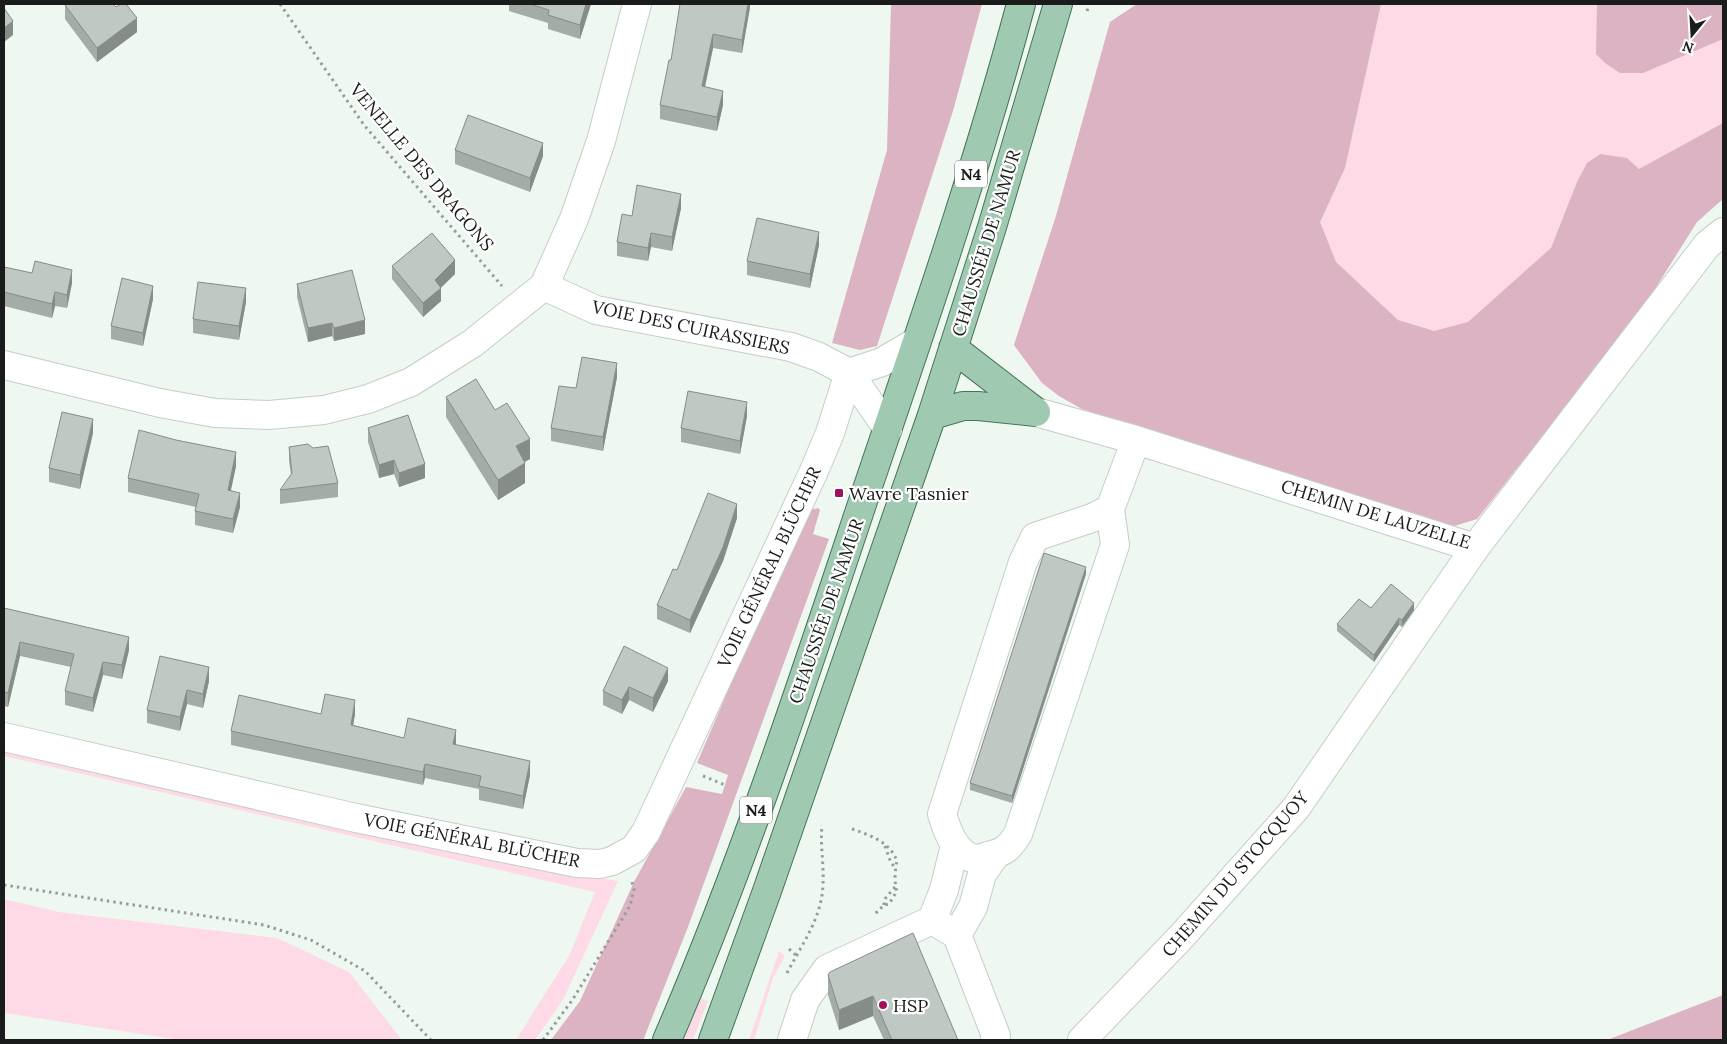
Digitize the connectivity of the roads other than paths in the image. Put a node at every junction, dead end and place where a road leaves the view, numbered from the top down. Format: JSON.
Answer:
{"nodes":[{"id":1,"x":637,"y":4,"type":"edge"},
{"id":2,"x":1021,"y":4,"type":"edge"},
{"id":3,"x":1058,"y":4,"type":"edge"},
{"id":4,"x":1723,"y":232,"type":"edge"},
{"id":5,"x":544,"y":286,"type":"junction"},
{"id":6,"x":916,"y":342,"type":"junction"},
{"id":7,"x":953,"y":348,"type":"junction"},
{"id":8,"x":4,"y":365,"type":"edge"},
{"id":9,"x":849,"y":373,"type":"junction"},
{"id":10,"x":1036,"y":412,"type":"junction"},
{"id":11,"x":932,"y":415,"type":"junction"},
{"id":12,"x":888,"y":428,"type":"junction"},
{"id":13,"x":1136,"y":440,"type":"junction"},
{"id":14,"x":1110,"y":509,"type":"junction"},
{"id":15,"x":1475,"y":548,"type":"junction"},
{"id":16,"x":4,"y":737,"type":"edge"},
{"id":17,"x":955,"y":845,"type":"junction"},
{"id":18,"x":996,"y":854,"type":"junction"},
{"id":19,"x":932,"y":920,"type":"junction"},
{"id":20,"x":956,"y":935,"type":"junction"},
{"id":21,"x":667,"y":1040,"type":"edge"},
{"id":22,"x":713,"y":1040,"type":"edge"},
{"id":23,"x":792,"y":1040,"type":"edge"},
{"id":24,"x":995,"y":1040,"type":"edge"},
{"id":25,"x":1082,"y":1040,"type":"edge"}],
"edges":[{"from":1,"to":5,"type":"street"},
{"from":2,"to":6,"type":"main road","name":"CHAUSSÉE DE NAMUR","number":"N4"},
{"from":3,"to":7,"type":"main road","name":"CHAUSSÉE DE NAMUR","number":"N4"},
{"from":4,"to":15,"type":"street","name":"CHEMIN DE LAUZELLE"},
{"from":5,"to":8,"type":"street"},
{"from":5,"to":9,"type":"street","name":"VOIE DES CUIRASSIERS"},
{"from":6,"to":9,"type":"street"},
{"from":6,"to":12,"type":"main road","name":"CHAUSSÉE DE NAMUR","number":"N4"},
{"from":7,"to":10,"type":"main road"},
{"from":7,"to":11,"type":"main road","name":"CHAUSSÉE DE NAMUR","number":"N4"},
{"from":9,"to":12,"type":"street","name":"VOIE DES CUIRASSIERS"},
{"from":9,"to":16,"type":"street","name":"VOIE GÉNÉRAL BLÜCHER"},
{"from":10,"to":11,"type":"main road"},
{"from":10,"to":13,"type":"street","name":"CHEMIN DE LAUZELLE"},
{"from":11,"to":22,"type":"main road","name":"CHAUSSÉE DE NAMUR","number":"N4"},
{"from":12,"to":21,"type":"main road","name":"CHAUSSÉE DE NAMUR","number":"N4"},
{"from":13,"to":14,"type":"street"},
{"from":13,"to":15,"type":"street","name":"CHEMIN DE LAUZELLE"},
{"from":14,"to":17,"type":"street"},
{"from":14,"to":18,"type":"street"},
{"from":15,"to":25,"type":"street","name":"CHEMIN DU STOCQUOY"},
{"from":17,"to":18,"type":"street"},
{"from":17,"to":19,"type":"street"},
{"from":18,"to":20,"type":"street"},
{"from":19,"to":20,"type":"street"},
{"from":19,"to":23,"type":"street"},
{"from":20,"to":24,"type":"street"}]}
